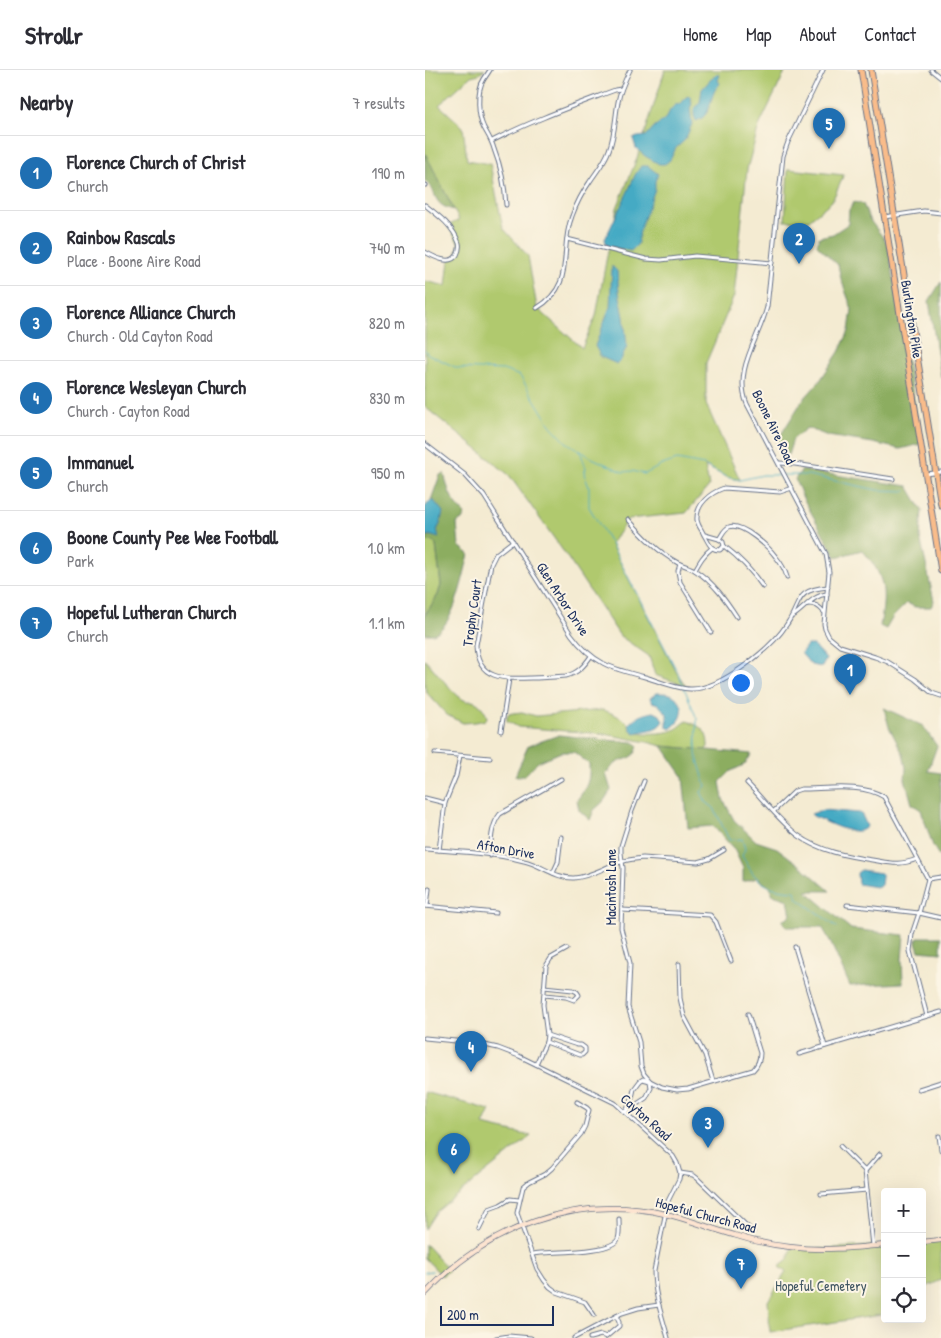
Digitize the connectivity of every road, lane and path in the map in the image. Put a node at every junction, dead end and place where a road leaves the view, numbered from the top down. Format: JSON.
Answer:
{"nodes":[{"id":1,"x":490,"y":70,"type":"edge"},
{"id":2,"x":630,"y":70,"type":"edge"},
{"id":3,"x":823,"y":70,"type":"edge"},
{"id":4,"x":861,"y":70,"type":"edge"},
{"id":5,"x":871,"y":70,"type":"edge"},
{"id":6,"x":931,"y":70,"type":"edge"},
{"id":7,"x":941,"y":78,"type":"edge"},
{"id":8,"x":621,"y":89,"type":"junction"},
{"id":9,"x":492,"y":141,"type":"junction"},
{"id":10,"x":425,"y":205,"type":"edge"},
{"id":11,"x":506,"y":205,"type":"dead end"},
{"id":12,"x":941,"y":213,"type":"edge"},
{"id":13,"x":895,"y":216,"type":"junction"},
{"id":14,"x":884,"y":217,"type":"junction"},
{"id":15,"x":567,"y":239,"type":"junction"},
{"id":16,"x":425,"y":252,"type":"edge"},
{"id":17,"x":771,"y":263,"type":"junction"},
{"id":18,"x":537,"y":308,"type":"dead end"},
{"id":19,"x":425,"y":444,"type":"edge"},
{"id":20,"x":779,"y":463,"type":"junction"},
{"id":21,"x":939,"y":472,"type":"edge"},
{"id":22,"x":926,"y":474,"type":"junction"},
{"id":23,"x":893,"y":479,"type":"dead end"},
{"id":24,"x":792,"y":488,"type":"junction"},
{"id":25,"x":941,"y":505,"type":"edge"},
{"id":26,"x":628,"y":519,"type":"dead end"},
{"id":27,"x":705,"y":535,"type":"junction"},
{"id":28,"x":719,"y":539,"type":"junction"},
{"id":29,"x":513,"y":541,"type":"junction"},
{"id":30,"x":724,"y":546,"type":"junction"},
{"id":31,"x":712,"y":548,"type":"junction"},
{"id":32,"x":680,"y":564,"type":"junction"},
{"id":33,"x":695,"y":570,"type":"junction"},
{"id":34,"x":941,"y":571,"type":"edge"},
{"id":35,"x":787,"y":577,"type":"dead end"},
{"id":36,"x":763,"y":587,"type":"dead end"},
{"id":37,"x":828,"y":587,"type":"junction"},
{"id":38,"x":827,"y":594,"type":"junction"},
{"id":39,"x":807,"y":604,"type":"junction"},
{"id":40,"x":825,"y":612,"type":"junction"},
{"id":41,"x":792,"y":616,"type":"junction"},
{"id":42,"x":737,"y":617,"type":"dead end"},
{"id":43,"x":711,"y":632,"type":"dead end"},
{"id":44,"x":591,"y":656,"type":"junction"},
{"id":45,"x":509,"y":679,"type":"junction"},
{"id":46,"x":941,"y":696,"type":"edge"},
{"id":47,"x":501,"y":731,"type":"dead end"},
{"id":48,"x":435,"y":753,"type":"dead end"},
{"id":49,"x":460,"y":756,"type":"junction"},
{"id":50,"x":491,"y":758,"type":"dead end"},
{"id":51,"x":561,"y":778,"type":"dead end"},
{"id":52,"x":644,"y":780,"type":"dead end"},
{"id":53,"x":747,"y":783,"type":"dead end"},
{"id":54,"x":425,"y":798,"type":"edge"},
{"id":55,"x":445,"y":803,"type":"junction"},
{"id":56,"x":774,"y":811,"type":"junction"},
{"id":57,"x":561,"y":837,"type":"dead end"},
{"id":58,"x":425,"y":849,"type":"edge"},
{"id":59,"x":439,"y":850,"type":"junction"},
{"id":60,"x":724,"y":850,"type":"dead end"},
{"id":61,"x":490,"y":856,"type":"junction"},
{"id":62,"x":917,"y":859,"type":"junction"},
{"id":63,"x":622,"y":861,"type":"junction"},
{"id":64,"x":553,"y":873,"type":"junction"},
{"id":65,"x":941,"y":877,"type":"edge"},
{"id":66,"x":929,"y":879,"type":"junction"},
{"id":67,"x":429,"y":889,"type":"dead end"},
{"id":68,"x":847,"y":905,"type":"dead end"},
{"id":69,"x":426,"y":906,"type":"edge"},
{"id":70,"x":621,"y":910,"type":"junction"},
{"id":71,"x":496,"y":913,"type":"dead end"},
{"id":72,"x":919,"y":913,"type":"junction"},
{"id":73,"x":941,"y":918,"type":"edge"},
{"id":74,"x":795,"y":947,"type":"dead end"},
{"id":75,"x":567,"y":949,"type":"dead end"},
{"id":76,"x":731,"y":961,"type":"dead end"},
{"id":77,"x":679,"y":964,"type":"dead end"},
{"id":78,"x":544,"y":987,"type":"junction"},
{"id":79,"x":544,"y":995,"type":"junction"},
{"id":80,"x":941,"y":1012,"type":"edge"},
{"id":81,"x":748,"y":1014,"type":"dead end"},
{"id":82,"x":927,"y":1016,"type":"junction"},
{"id":83,"x":547,"y":1035,"type":"junction"},
{"id":84,"x":425,"y":1038,"type":"edge"},
{"id":85,"x":546,"y":1042,"type":"junction"},
{"id":86,"x":825,"y":1046,"type":"junction"},
{"id":87,"x":799,"y":1054,"type":"dead end"},
{"id":88,"x":536,"y":1064,"type":"junction"},
{"id":89,"x":650,"y":1081,"type":"junction"},
{"id":90,"x":713,"y":1082,"type":"junction"},
{"id":91,"x":941,"y":1082,"type":"edge"},
{"id":92,"x":919,"y":1089,"type":"dead end"},
{"id":93,"x":577,"y":1102,"type":"dead end"},
{"id":94,"x":625,"y":1112,"type":"junction"},
{"id":95,"x":939,"y":1136,"type":"dead end"},
{"id":96,"x":840,"y":1146,"type":"dead end"},
{"id":97,"x":941,"y":1150,"type":"edge"},
{"id":98,"x":880,"y":1154,"type":"dead end"},
{"id":99,"x":865,"y":1171,"type":"junction"},
{"id":100,"x":680,"y":1173,"type":"junction"},
{"id":101,"x":867,"y":1190,"type":"junction"},
{"id":102,"x":821,"y":1194,"type":"dead end"},
{"id":103,"x":519,"y":1200,"type":"junction"},
{"id":104,"x":665,"y":1214,"type":"junction"},
{"id":105,"x":619,"y":1219,"type":"dead end"},
{"id":106,"x":522,"y":1226,"type":"junction"},
{"id":107,"x":479,"y":1229,"type":"dead end"},
{"id":108,"x":753,"y":1232,"type":"dead end"},
{"id":109,"x":941,"y":1240,"type":"edge"},
{"id":110,"x":926,"y":1242,"type":"edge"},
{"id":111,"x":881,"y":1245,"type":"edge"},
{"id":112,"x":873,"y":1246,"type":"junction"},
{"id":113,"x":533,"y":1254,"type":"junction"},
{"id":114,"x":425,"y":1294,"type":"edge"},
{"id":115,"x":659,"y":1305,"type":"junction"},
{"id":116,"x":594,"y":1315,"type":"dead end"},
{"id":117,"x":616,"y":1316,"type":"junction"},
{"id":118,"x":497,"y":1338,"type":"edge"},
{"id":119,"x":531,"y":1338,"type":"edge"},
{"id":120,"x":574,"y":1338,"type":"edge"},
{"id":121,"x":590,"y":1338,"type":"edge"},
{"id":122,"x":606,"y":1338,"type":"edge"},
{"id":123,"x":668,"y":1338,"type":"edge"}],
"edges":[{"from":1,"to":9,"type":"street"},
{"from":2,"to":8,"type":"street"},
{"from":3,"to":17,"type":"street","name":"Boone Aire Road"},
{"from":4,"to":14,"type":"main road","name":"Burlington Pike"},
{"from":5,"to":13,"type":"main road","name":"Burlington Pike"},
{"from":6,"to":7,"type":"street"},
{"from":8,"to":9,"type":"street"},
{"from":8,"to":15,"type":"street"},
{"from":9,"to":11,"type":"street"},
{"from":10,"to":16,"type":"street"},
{"from":12,"to":13,"type":"street"},
{"from":13,"to":14,"type":"street"},
{"from":13,"to":21,"type":"main road","name":"Burlington Pike"},
{"from":14,"to":22,"type":"main road","name":"Burlington Pike"},
{"from":15,"to":17,"type":"street"},
{"from":15,"to":18,"type":"street"},
{"from":17,"to":20,"type":"street","name":"Boone Aire Road"},
{"from":19,"to":29,"type":"street","name":"Glen Arbor Drive"},
{"from":20,"to":23,"type":"street"},
{"from":20,"to":24,"type":"street","name":"Boone Aire Road"},
{"from":21,"to":22,"type":"street"},
{"from":21,"to":25,"type":"main road","name":"Burlington Pike"},
{"from":22,"to":34,"type":"main road","name":"Burlington Pike"},
{"from":24,"to":27,"type":"street"},
{"from":24,"to":37,"type":"street","name":"Boone Aire Road"},
{"from":26,"to":32,"type":"street"},
{"from":27,"to":28,"type":"street"},
{"from":27,"to":31,"type":"street"},
{"from":28,"to":30,"type":"street"},
{"from":28,"to":35,"type":"street"},
{"from":29,"to":44,"type":"street","name":"Glen Arbor Drive"},
{"from":29,"to":45,"type":"street","name":"Trophy Court"},
{"from":30,"to":31,"type":"street"},
{"from":30,"to":36,"type":"street"},
{"from":31,"to":33,"type":"street"},
{"from":32,"to":33,"type":"street"},
{"from":32,"to":43,"type":"street"},
{"from":33,"to":42,"type":"street"},
{"from":37,"to":38,"type":"street","name":"Boone Aire Road"},
{"from":37,"to":41,"type":"street","name":"Glen Arbor Drive"},
{"from":38,"to":39,"type":"street","name":"Glen Arbor Drive"},
{"from":38,"to":40,"type":"street","name":"Boone Aire Road"},
{"from":39,"to":40,"type":"street"},
{"from":39,"to":41,"type":"street","name":"Glen Arbor Drive"},
{"from":40,"to":46,"type":"street","name":"Boone Aire Road"},
{"from":41,"to":44,"type":"street","name":"Glen Arbor Drive"},
{"from":44,"to":45,"type":"street","name":"Trophy Court"},
{"from":45,"to":47,"type":"street"},
{"from":48,"to":49,"type":"street"},
{"from":49,"to":50,"type":"street"},
{"from":49,"to":55,"type":"street"},
{"from":51,"to":61,"type":"street"},
{"from":52,"to":63,"type":"street","name":"Macintosh Lane"},
{"from":53,"to":56,"type":"street"},
{"from":54,"to":55,"type":"street"},
{"from":55,"to":59,"type":"street"},
{"from":56,"to":62,"type":"street"},
{"from":56,"to":62,"type":"street"},
{"from":57,"to":64,"type":"street"},
{"from":58,"to":59,"type":"street","name":"Afton Drive"},
{"from":59,"to":61,"type":"street","name":"Afton Drive"},
{"from":60,"to":63,"type":"street","name":"Afton Drive"},
{"from":61,"to":64,"type":"street","name":"Afton Drive"},
{"from":62,"to":66,"type":"street"},
{"from":63,"to":64,"type":"street","name":"Afton Drive"},
{"from":63,"to":70,"type":"street","name":"Macintosh Lane"},
{"from":65,"to":66,"type":"street"},
{"from":66,"to":72,"type":"street"},
{"from":67,"to":69,"type":"street"},
{"from":68,"to":72,"type":"street"},
{"from":69,"to":71,"type":"street"},
{"from":70,"to":76,"type":"street"},
{"from":70,"to":89,"type":"street","name":"Macintosh Lane"},
{"from":72,"to":73,"type":"street"},
{"from":72,"to":82,"type":"street"},
{"from":74,"to":86,"type":"street"},
{"from":75,"to":78,"type":"street"},
{"from":77,"to":90,"type":"street"},
{"from":78,"to":79,"type":"street"},
{"from":78,"to":79,"type":"street"},
{"from":79,"to":83,"type":"street"},
{"from":80,"to":82,"type":"street"},
{"from":81,"to":90,"type":"street"},
{"from":82,"to":86,"type":"street"},
{"from":83,"to":85,"type":"street"},
{"from":83,"to":85,"type":"street"},
{"from":84,"to":88,"type":"street","name":"Cayton Road"},
{"from":85,"to":88,"type":"street"},
{"from":86,"to":87,"type":"street"},
{"from":88,"to":94,"type":"street","name":"Cayton Road"},
{"from":89,"to":90,"type":"street"},
{"from":89,"to":94,"type":"street"},
{"from":89,"to":94,"type":"street"},
{"from":91,"to":92,"type":"street"},
{"from":93,"to":103,"type":"street"},
{"from":94,"to":100,"type":"street","name":"Cayton Road"},
{"from":95,"to":97,"type":"street"},
{"from":96,"to":99,"type":"street"},
{"from":98,"to":99,"type":"street"},
{"from":99,"to":101,"type":"street"},
{"from":100,"to":104,"type":"street"},
{"from":100,"to":108,"type":"street"},
{"from":101,"to":102,"type":"street"},
{"from":101,"to":112,"type":"street"},
{"from":103,"to":106,"type":"street"},
{"from":103,"to":107,"type":"street"},
{"from":104,"to":106,"type":"main road","name":"Hopeful Church Road"},
{"from":104,"to":112,"type":"main road","name":"Hopeful Church Road"},
{"from":104,"to":115,"type":"street"},
{"from":105,"to":113,"type":"street"},
{"from":106,"to":113,"type":"street"},
{"from":106,"to":114,"type":"main road","name":"Hopeful Church Road"},
{"from":109,"to":110,"type":"main road"},
{"from":111,"to":112,"type":"main road","name":"Hopeful Church Road"},
{"from":113,"to":116,"type":"street"},
{"from":115,"to":117,"type":"street"},
{"from":115,"to":123,"type":"street"},
{"from":117,"to":120,"type":"street"},
{"from":117,"to":122,"type":"street"},
{"from":118,"to":119,"type":"street"},
{"from":121,"to":122,"type":"street"}]}
